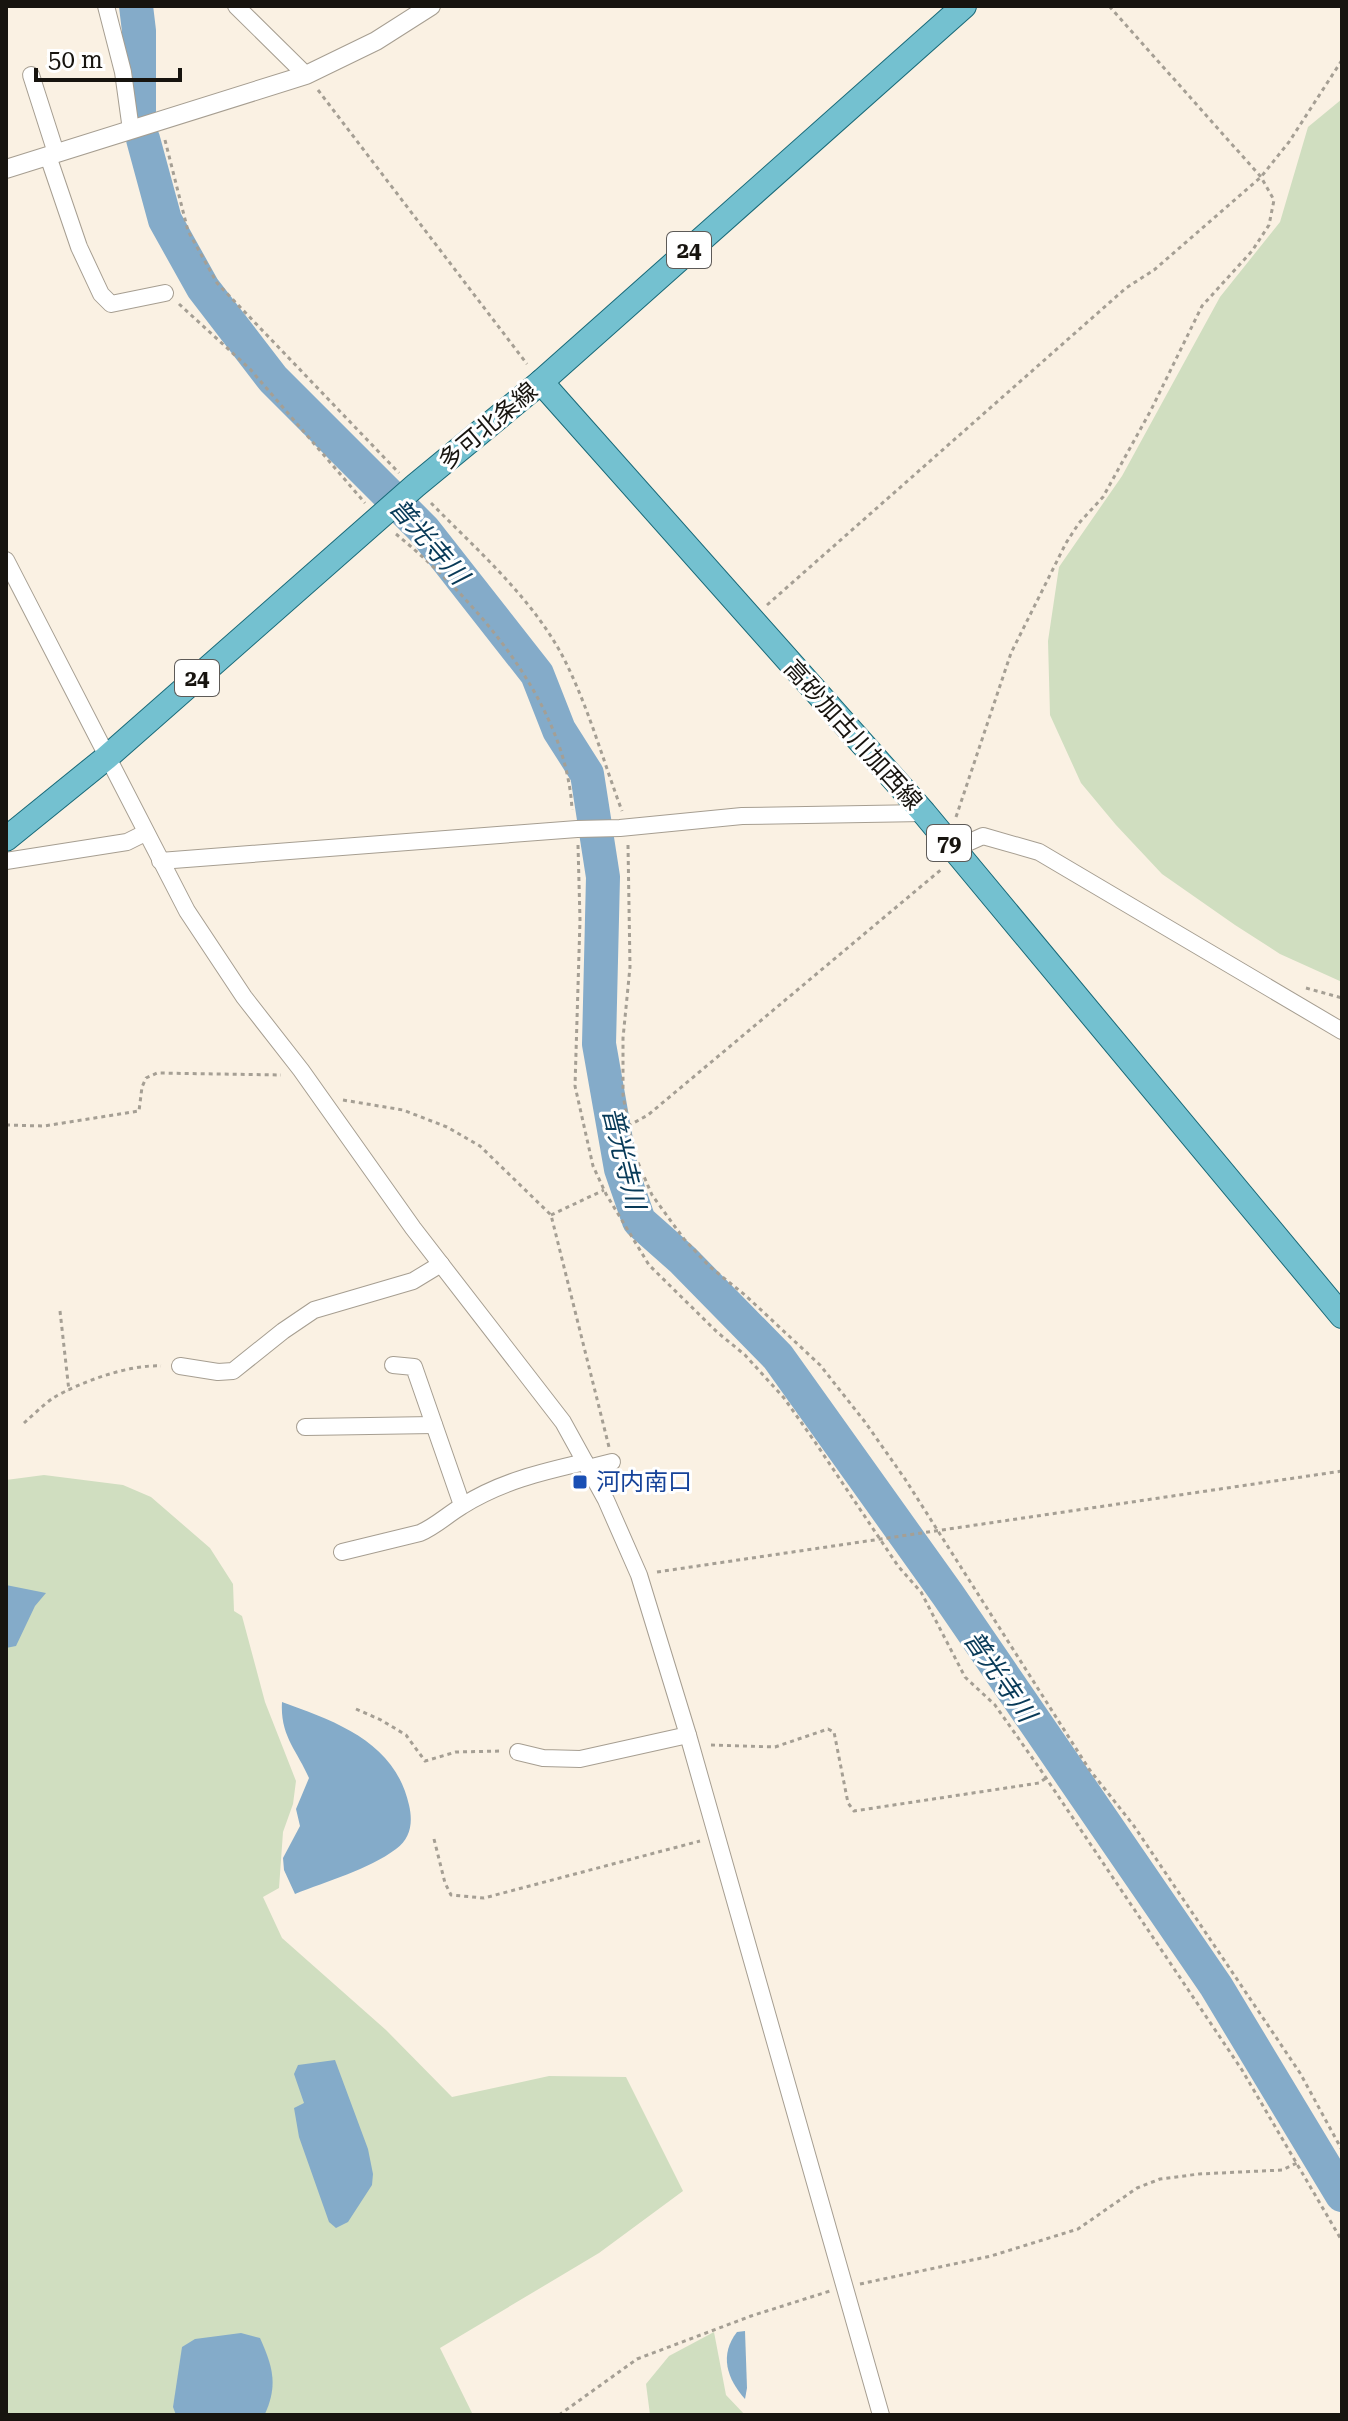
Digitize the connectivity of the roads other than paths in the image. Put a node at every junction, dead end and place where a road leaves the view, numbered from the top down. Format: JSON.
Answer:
{"nodes":[{"id":1,"x":106,"y":6,"type":"edge"},
{"id":2,"x":236,"y":6,"type":"edge"},
{"id":3,"x":431,"y":6,"type":"edge"},
{"id":4,"x":964,"y":6,"type":"edge"},
{"id":5,"x":31,"y":75,"type":"dead end"},
{"id":6,"x":306,"y":75,"type":"junction"},
{"id":7,"x":131,"y":130,"type":"junction"},
{"id":8,"x":52,"y":154,"type":"junction"},
{"id":9,"x":6,"y":169,"type":"edge"},
{"id":10,"x":165,"y":293,"type":"road end"},
{"id":11,"x":541,"y":382,"type":"junction"},
{"id":12,"x":6,"y":560,"type":"edge"},
{"id":13,"x":106,"y":758,"type":"junction"},
{"id":14,"x":924,"y":813,"type":"junction"},
{"id":15,"x":145,"y":833,"type":"junction"},
{"id":16,"x":6,"y":839,"type":"edge"},
{"id":17,"x":951,"y":846,"type":"junction"},
{"id":18,"x":6,"y":861,"type":"edge"},
{"id":19,"x":160,"y":861,"type":"junction"},
{"id":20,"x":1342,"y":1031,"type":"edge"},
{"id":21,"x":441,"y":1264,"type":"junction"},
{"id":22,"x":1342,"y":1316,"type":"edge"},
{"id":23,"x":393,"y":1365,"type":"dead end"},
{"id":24,"x":180,"y":1366,"type":"road end"},
{"id":25,"x":434,"y":1425,"type":"junction"},
{"id":26,"x":305,"y":1427,"type":"dead end"},
{"id":27,"x":612,"y":1462,"type":"road end"},
{"id":28,"x":586,"y":1465,"type":"junction"},
{"id":29,"x":462,"y":1505,"type":"junction"},
{"id":30,"x":342,"y":1552,"type":"dead end"},
{"id":31,"x":689,"y":1741,"type":"junction"},
{"id":32,"x":518,"y":1752,"type":"road end"},
{"id":33,"x":881,"y":2415,"type":"edge"}],
"edges":[{"from":1,"to":7,"type":"street"},
{"from":2,"to":6,"type":"street"},
{"from":3,"to":6,"type":"street"},
{"from":4,"to":11,"type":"main road","name":"多可北条線","number":"24"},
{"from":5,"to":8,"type":"street"},
{"from":6,"to":7,"type":"street"},
{"from":7,"to":8,"type":"street"},
{"from":8,"to":9,"type":"street"},
{"from":8,"to":10,"type":"street"},
{"from":11,"to":13,"type":"main road","name":"多可北条線","number":"24"},
{"from":11,"to":14,"type":"main road","name":"高砂加古川加西線","number":"79"},
{"from":12,"to":13,"type":"street"},
{"from":13,"to":15,"type":"street"},
{"from":13,"to":16,"type":"main road","name":"多可北条線","number":"24"},
{"from":14,"to":17,"type":"main road","name":"高砂加古川加西線","number":"79"},
{"from":14,"to":19,"type":"street"},
{"from":15,"to":18,"type":"street"},
{"from":15,"to":19,"type":"street"},
{"from":17,"to":20,"type":"street"},
{"from":17,"to":22,"type":"main road","name":"高砂加古川加西線","number":"79"},
{"from":19,"to":21,"type":"street"},
{"from":21,"to":24,"type":"street"},
{"from":21,"to":28,"type":"street"},
{"from":23,"to":25,"type":"street"},
{"from":25,"to":26,"type":"street"},
{"from":25,"to":29,"type":"street"},
{"from":27,"to":28,"type":"street"},
{"from":28,"to":29,"type":"street"},
{"from":28,"to":31,"type":"street"},
{"from":29,"to":30,"type":"street"},
{"from":31,"to":32,"type":"street"},
{"from":31,"to":33,"type":"street"}]}
